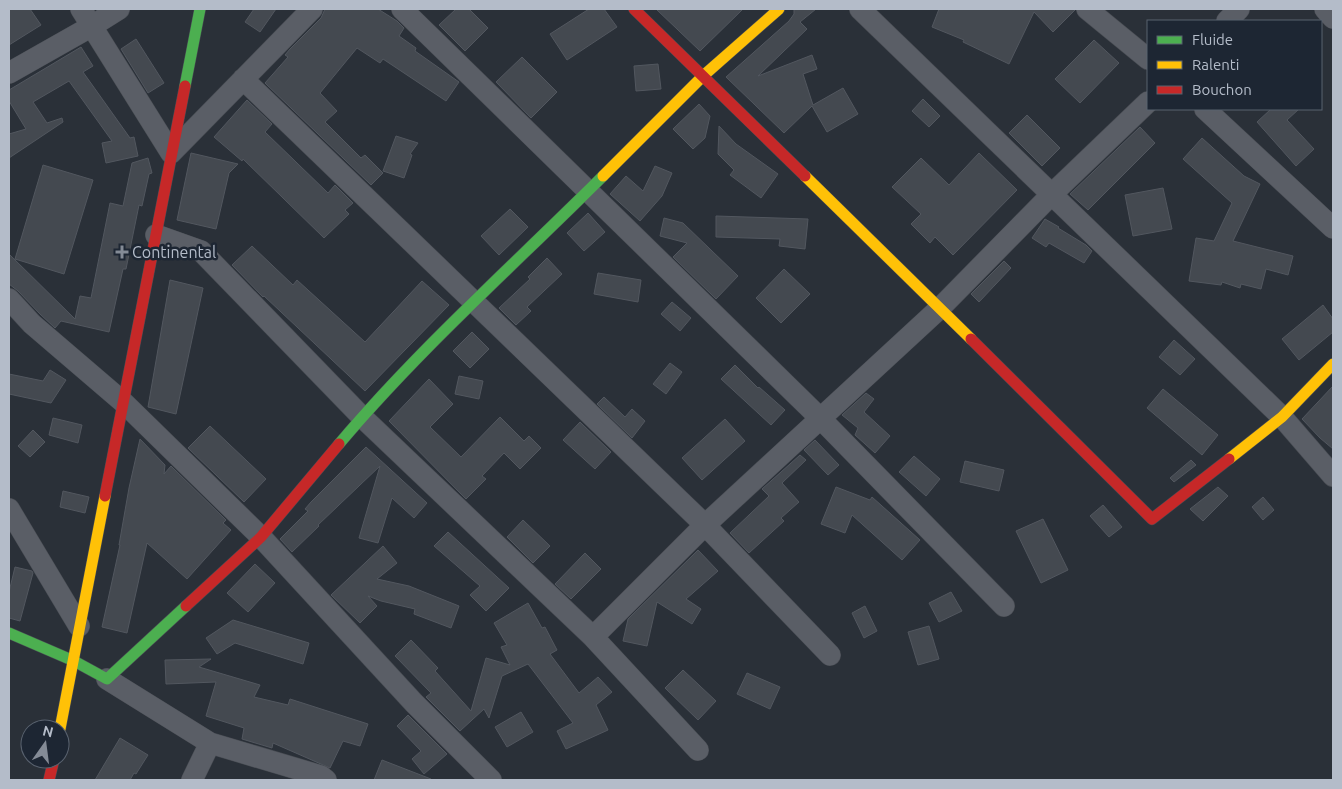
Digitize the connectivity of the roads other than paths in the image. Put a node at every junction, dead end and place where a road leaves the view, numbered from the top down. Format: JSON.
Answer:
{"nodes":[{"id":1,"x":118,"y":9,"type":"edge"},
{"id":2,"x":200,"y":9,"type":"edge"},
{"id":3,"x":312,"y":9,"type":"edge"},
{"id":4,"x":402,"y":9,"type":"edge"},
{"id":5,"x":634,"y":9,"type":"edge"},
{"id":6,"x":779,"y":9,"type":"edge"},
{"id":7,"x":860,"y":9,"type":"edge"},
{"id":8,"x":1088,"y":9,"type":"edge"},
{"id":9,"x":1239,"y":9,"type":"edge"},
{"id":10,"x":1325,"y":9,"type":"edge"},
{"id":11,"x":86,"y":17,"type":"edge"},
{"id":12,"x":1333,"y":18,"type":"edge"},
{"id":13,"x":1228,"y":20,"type":"edge"},
{"id":14,"x":1147,"y":58,"type":"edge"},
{"id":15,"x":9,"y":73,"type":"edge"},
{"id":16,"x":702,"y":76,"type":"junction"},
{"id":17,"x":243,"y":79,"type":"junction"},
{"id":18,"x":1147,"y":103,"type":"edge"},
{"id":19,"x":1205,"y":110,"type":"edge"},
{"id":20,"x":171,"y":153,"type":"junction"},
{"id":21,"x":588,"y":191,"type":"junction"},
{"id":22,"x":1052,"y":194,"type":"junction"},
{"id":23,"x":1333,"y":228,"type":"edge"},
{"id":24,"x":156,"y":235,"type":"junction"},
{"id":25,"x":9,"y":298,"type":"edge"},
{"id":26,"x":473,"y":302,"type":"junction"},
{"id":27,"x":940,"y":308,"type":"junction"},
{"id":28,"x":1333,"y":364,"type":"edge"},
{"id":29,"x":123,"y":402,"type":"junction"},
{"id":30,"x":362,"y":417,"type":"junction"},
{"id":31,"x":1282,"y":417,"type":"junction"},
{"id":32,"x":820,"y":418,"type":"junction"},
{"id":33,"x":1333,"y":476,"type":"edge"},
{"id":34,"x":9,"y":509,"type":"edge"},
{"id":35,"x":705,"y":525,"type":"junction"},
{"id":36,"x":261,"y":537,"type":"junction"},
{"id":37,"x":1004,"y":606,"type":"dead end"},
{"id":38,"x":79,"y":626,"type":"junction"},
{"id":39,"x":9,"y":633,"type":"edge"},
{"id":40,"x":593,"y":637,"type":"junction"},
{"id":41,"x":830,"y":655,"type":"dead end"},
{"id":42,"x":74,"y":661,"type":"junction"},
{"id":43,"x":107,"y":679,"type":"junction"},
{"id":44,"x":62,"y":719,"type":"edge"},
{"id":45,"x":210,"y":743,"type":"junction"},
{"id":46,"x":698,"y":750,"type":"dead end"},
{"id":47,"x":192,"y":780,"type":"edge"},
{"id":48,"x":326,"y":780,"type":"edge"},
{"id":49,"x":491,"y":780,"type":"edge"}],
"edges":[{"from":1,"to":11,"type":"street"},
{"from":2,"to":20,"type":"street"},
{"from":3,"to":17,"type":"street"},
{"from":4,"to":21,"type":"street"},
{"from":5,"to":16,"type":"street"},
{"from":6,"to":16,"type":"street"},
{"from":7,"to":22,"type":"street"},
{"from":8,"to":14,"type":"street"},
{"from":9,"to":13,"type":"street"},
{"from":10,"to":12,"type":"street"},
{"from":11,"to":15,"type":"street"},
{"from":11,"to":20,"type":"street"},
{"from":16,"to":21,"type":"street"},
{"from":16,"to":27,"type":"street"},
{"from":17,"to":20,"type":"street"},
{"from":17,"to":26,"type":"street"},
{"from":18,"to":22,"type":"street"},
{"from":19,"to":23,"type":"street"},
{"from":20,"to":24,"type":"street"},
{"from":21,"to":26,"type":"street"},
{"from":21,"to":32,"type":"street"},
{"from":22,"to":27,"type":"street"},
{"from":22,"to":31,"type":"street"},
{"from":24,"to":29,"type":"street"},
{"from":24,"to":30,"type":"street"},
{"from":25,"to":29,"type":"street"},
{"from":26,"to":30,"type":"street"},
{"from":26,"to":35,"type":"street"},
{"from":27,"to":31,"type":"street"},
{"from":27,"to":32,"type":"street"},
{"from":28,"to":31,"type":"street"},
{"from":29,"to":36,"type":"street"},
{"from":29,"to":38,"type":"street"},
{"from":30,"to":36,"type":"street"},
{"from":30,"to":40,"type":"street"},
{"from":31,"to":33,"type":"street"},
{"from":32,"to":35,"type":"street"},
{"from":32,"to":37,"type":"street"},
{"from":34,"to":38,"type":"street"},
{"from":35,"to":40,"type":"street"},
{"from":35,"to":41,"type":"street"},
{"from":36,"to":43,"type":"street"},
{"from":36,"to":49,"type":"street"},
{"from":38,"to":42,"type":"street"},
{"from":39,"to":42,"type":"street"},
{"from":40,"to":46,"type":"street"},
{"from":42,"to":43,"type":"street"},
{"from":42,"to":44,"type":"street"},
{"from":43,"to":45,"type":"street"},
{"from":45,"to":47,"type":"street"},
{"from":45,"to":48,"type":"street"}]}
